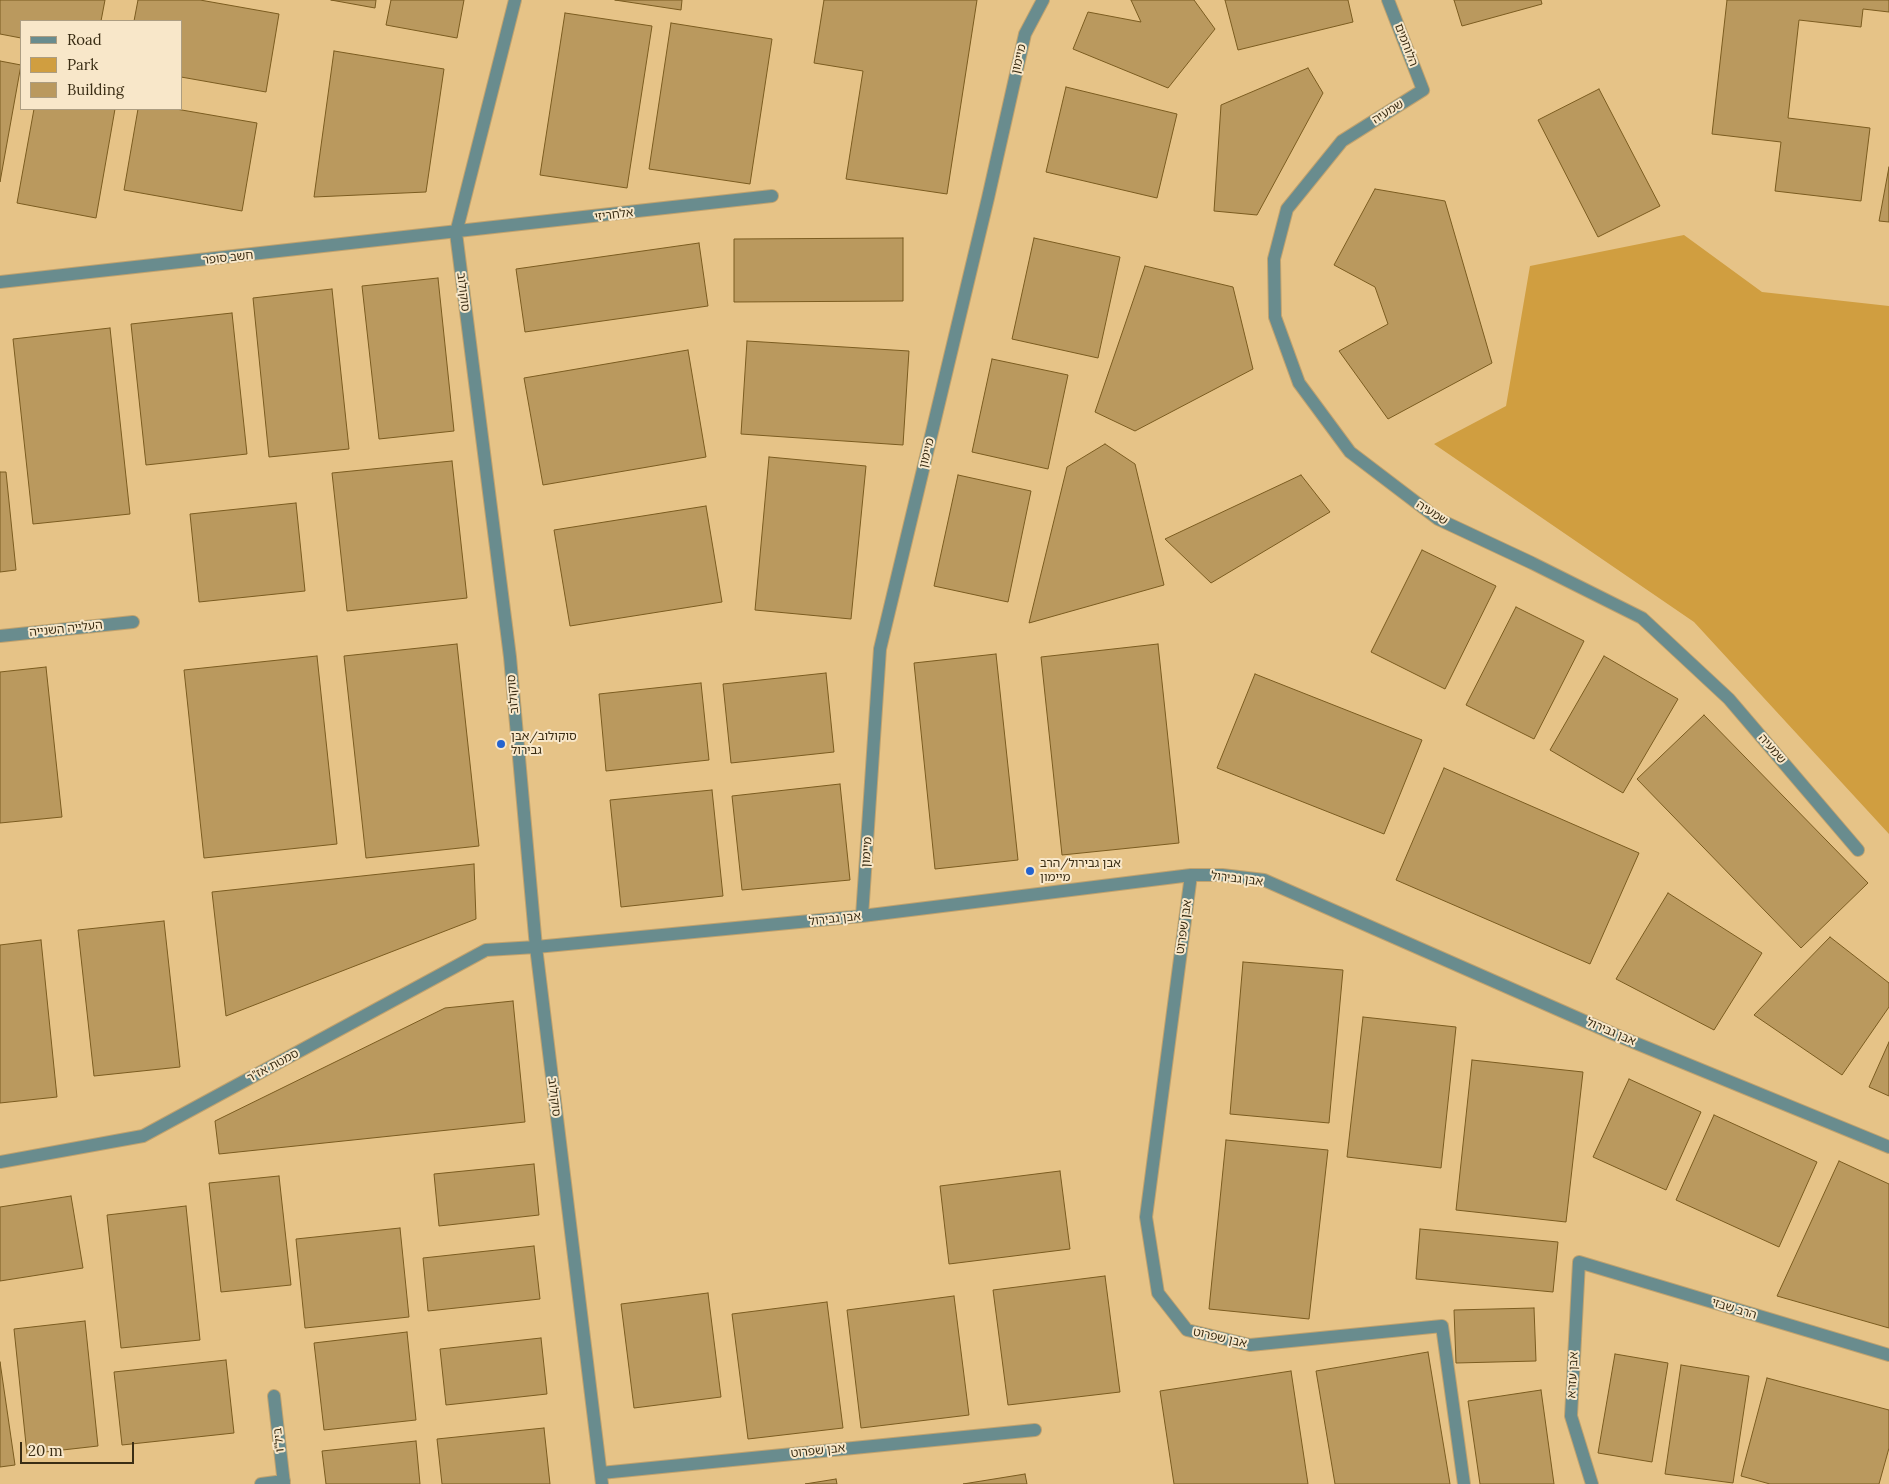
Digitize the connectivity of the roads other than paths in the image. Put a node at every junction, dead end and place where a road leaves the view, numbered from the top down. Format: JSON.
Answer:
{"nodes":[{"id":1,"x":515,"y":0,"type":"edge"},
{"id":2,"x":1043,"y":0,"type":"edge"},
{"id":3,"x":1388,"y":0,"type":"edge"},
{"id":4,"x":1424,"y":90,"type":"joint"},
{"id":5,"x":772,"y":196,"type":"dead end"},
{"id":6,"x":456,"y":233,"type":"junction"},
{"id":7,"x":0,"y":282,"type":"edge"},
{"id":8,"x":133,"y":622,"type":"dead end"},
{"id":9,"x":0,"y":636,"type":"edge"},
{"id":10,"x":1858,"y":850,"type":"dead end"},
{"id":11,"x":1191,"y":875,"type":"junction"},
{"id":12,"x":862,"y":916,"type":"junction"},
{"id":13,"x":536,"y":947,"type":"junction"},
{"id":14,"x":1889,"y":1147,"type":"edge"},
{"id":15,"x":0,"y":1162,"type":"edge"},
{"id":16,"x":1579,"y":1262,"type":"joint"},
{"id":17,"x":1889,"y":1355,"type":"edge"},
{"id":18,"x":274,"y":1396,"type":"dead end"},
{"id":19,"x":1035,"y":1430,"type":"dead end"},
{"id":20,"x":601,"y":1478,"type":"edge"},
{"id":21,"x":284,"y":1483,"type":"edge"},
{"id":22,"x":261,"y":1484,"type":"edge"},
{"id":23,"x":1464,"y":1484,"type":"edge"},
{"id":24,"x":1592,"y":1484,"type":"edge"}],
"edges":[{"from":1,"to":6,"type":"street","name":"סוקולוב"},
{"from":2,"to":12,"type":"street","name":"מיימון"},
{"from":3,"to":4,"type":"street","name":"הלוחמים"},
{"from":4,"to":10,"type":"street","name":"שמעיה"},
{"from":5,"to":6,"type":"street","name":"אלחריזי"},
{"from":6,"to":7,"type":"street","name":"חשב סופר"},
{"from":6,"to":13,"type":"street","name":"סוקולוב"},
{"from":8,"to":9,"type":"street","name":"העלייה השנייה"},
{"from":11,"to":12,"type":"street","name":"אבן גבירול"},
{"from":11,"to":14,"type":"street","name":"אבן גבירול"},
{"from":11,"to":23,"type":"street","name":"אבן שפרוט"},
{"from":12,"to":13,"type":"street","name":"אבן גבירול"},
{"from":13,"to":15,"type":"street","name":"סמטת אז\"ר"},
{"from":13,"to":20,"type":"street","name":"סוקולוב"},
{"from":16,"to":17,"type":"street","name":"הרב שבזי"},
{"from":16,"to":24,"type":"street","name":"אבן עזרא"},
{"from":18,"to":21,"type":"street","name":"ביל\"ו"},
{"from":19,"to":20,"type":"street","name":"אבן שפרוט"},
{"from":21,"to":22,"type":"street"}]}
